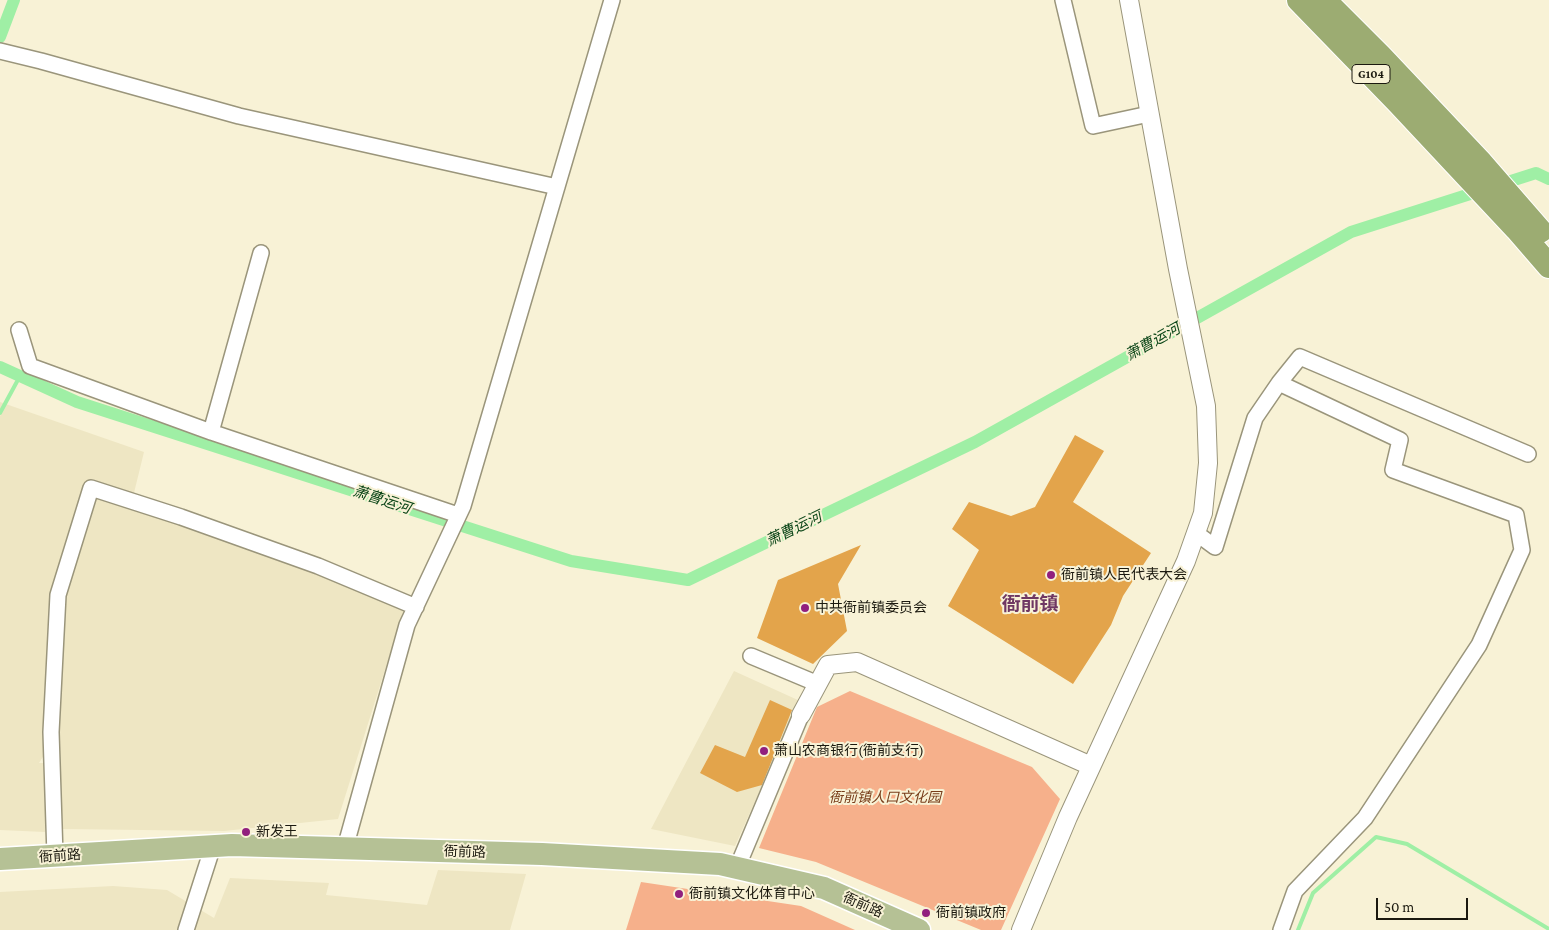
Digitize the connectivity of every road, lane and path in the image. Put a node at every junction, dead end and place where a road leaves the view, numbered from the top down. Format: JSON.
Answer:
{"nodes":[{"id":1,"x":612,"y":0,"type":"edge"},
{"id":2,"x":1063,"y":0,"type":"edge"},
{"id":3,"x":1129,"y":0,"type":"edge"},
{"id":4,"x":1299,"y":0,"type":"edge"},
{"id":5,"x":1324,"y":0,"type":"edge"},
{"id":6,"x":0,"y":51,"type":"edge"},
{"id":7,"x":1149,"y":114,"type":"junction"},
{"id":8,"x":1451,"y":145,"type":"junction"},
{"id":9,"x":557,"y":187,"type":"junction"},
{"id":10,"x":1525,"y":227,"type":"junction"},
{"id":11,"x":1549,"y":242,"type":"edge"},
{"id":12,"x":261,"y":253,"type":"dead end"},
{"id":13,"x":1549,"y":266,"type":"edge"},
{"id":14,"x":19,"y":330,"type":"dead end"},
{"id":15,"x":1279,"y":383,"type":"junction"},
{"id":16,"x":211,"y":432,"type":"junction"},
{"id":17,"x":1528,"y":454,"type":"dead end"},
{"id":18,"x":461,"y":510,"type":"junction"},
{"id":19,"x":1196,"y":533,"type":"junction"},
{"id":20,"x":416,"y":607,"type":"junction"},
{"id":21,"x":751,"y":656,"type":"dead end"},
{"id":22,"x":818,"y":684,"type":"junction"},
{"id":23,"x":801,"y":715,"type":"joint"},
{"id":24,"x":1091,"y":766,"type":"junction"},
{"id":25,"x":213,"y":846,"type":"junction"},
{"id":26,"x":345,"y":848,"type":"junction"},
{"id":27,"x":55,"y":856,"type":"junction"},
{"id":28,"x":0,"y":859,"type":"edge"},
{"id":29,"x":737,"y":868,"type":"junction"},
{"id":30,"x":186,"y":930,"type":"edge"},
{"id":31,"x":919,"y":930,"type":"edge"},
{"id":32,"x":1021,"y":930,"type":"edge"},
{"id":33,"x":1281,"y":930,"type":"edge"}],
"edges":[{"from":1,"to":9,"type":"street"},
{"from":2,"to":7,"type":"street"},
{"from":3,"to":7,"type":"street"},
{"from":4,"to":8,"type":"highway","number":"G104"},
{"from":5,"to":8,"type":"highway","number":"G104"},
{"from":6,"to":9,"type":"street"},
{"from":7,"to":19,"type":"street"},
{"from":8,"to":10,"type":"highway","number":"G104"},
{"from":9,"to":18,"type":"street"},
{"from":10,"to":11,"type":"highway","number":"G104"},
{"from":10,"to":13,"type":"highway","number":"G104"},
{"from":12,"to":16,"type":"street"},
{"from":14,"to":16,"type":"street"},
{"from":15,"to":17,"type":"street"},
{"from":15,"to":19,"type":"street"},
{"from":15,"to":33,"type":"street"},
{"from":16,"to":18,"type":"street"},
{"from":18,"to":20,"type":"street"},
{"from":19,"to":24,"type":"street"},
{"from":20,"to":26,"type":"street"},
{"from":20,"to":27,"type":"street"},
{"from":21,"to":22,"type":"street"},
{"from":22,"to":23,"type":"street"},
{"from":22,"to":24,"type":"street"},
{"from":23,"to":29,"type":"street"},
{"from":24,"to":32,"type":"street"},
{"from":25,"to":26,"type":"main road","name":"衙前路"},
{"from":25,"to":27,"type":"main road","name":"衙前路"},
{"from":25,"to":30,"type":"street"},
{"from":26,"to":29,"type":"main road","name":"衙前路"},
{"from":27,"to":28,"type":"main road","name":"衙前路"},
{"from":29,"to":31,"type":"main road","name":"衙前路"}]}
